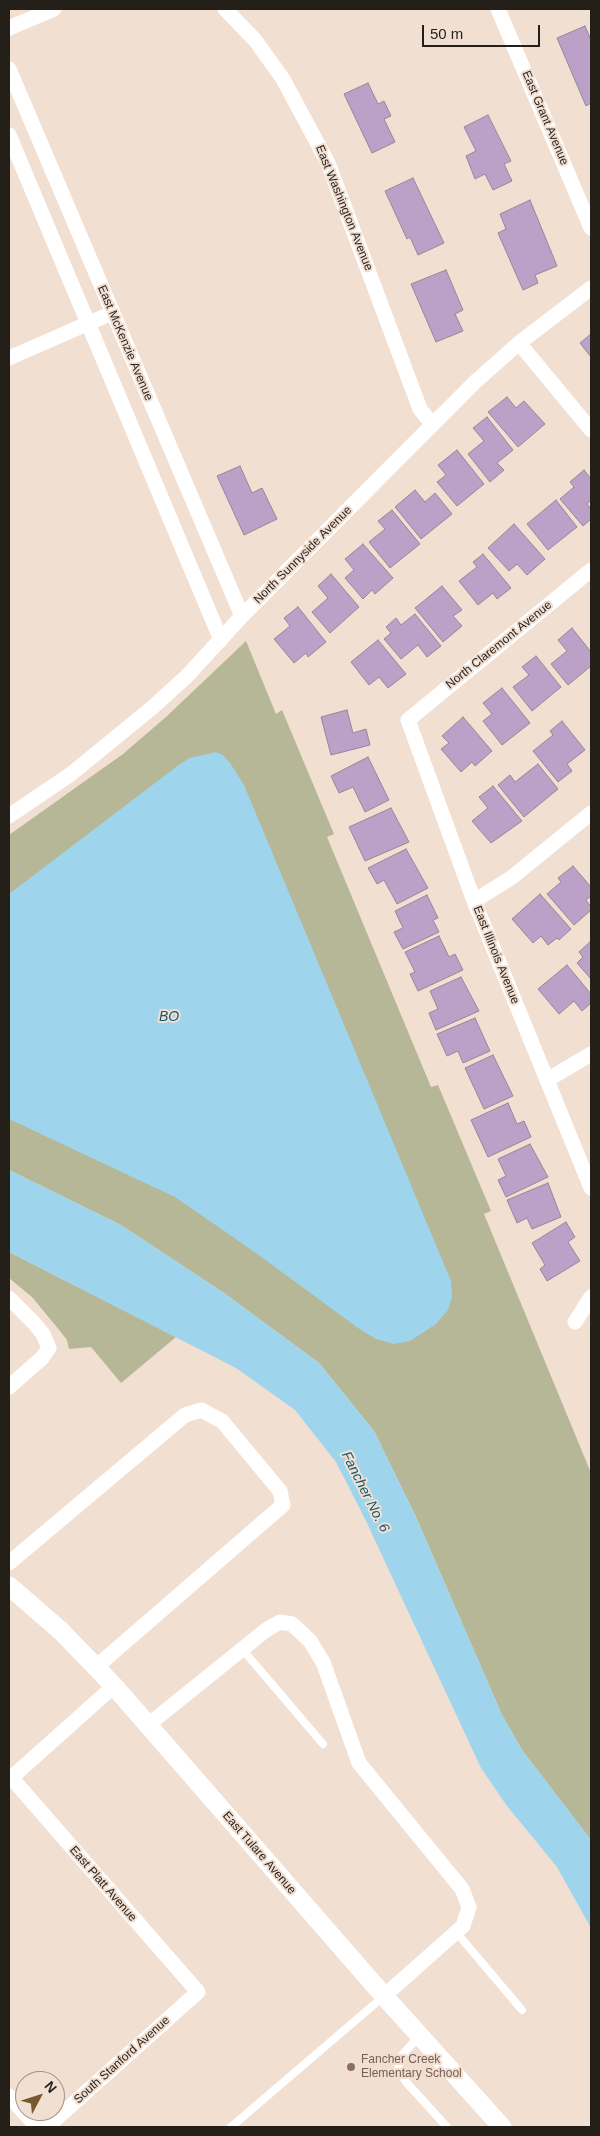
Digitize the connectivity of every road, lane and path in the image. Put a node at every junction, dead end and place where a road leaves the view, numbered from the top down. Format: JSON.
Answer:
{"nodes":[{"id":1,"x":54,"y":9,"type":"edge"},
{"id":2,"x":225,"y":9,"type":"edge"},
{"id":3,"x":498,"y":9,"type":"edge"},
{"id":4,"x":9,"y":28,"type":"edge"},
{"id":5,"x":9,"y":69,"type":"edge"},
{"id":6,"x":9,"y":135,"type":"edge"},
{"id":7,"x":591,"y":228,"type":"edge"},
{"id":8,"x":591,"y":288,"type":"edge"},
{"id":9,"x":112,"y":313,"type":"junction"},
{"id":10,"x":87,"y":324,"type":"junction"},
{"id":11,"x":519,"y":343,"type":"junction"},
{"id":12,"x":9,"y":358,"type":"edge"},
{"id":13,"x":432,"y":424,"type":"junction"},
{"id":14,"x":591,"y":430,"type":"edge"},
{"id":15,"x":591,"y":570,"type":"edge"},
{"id":16,"x":242,"y":616,"type":"junction"},
{"id":17,"x":221,"y":640,"type":"junction"},
{"id":18,"x":408,"y":720,"type":"joint"},
{"id":19,"x":591,"y":813,"type":"edge"},
{"id":20,"x":9,"y":816,"type":"edge"},
{"id":21,"x":474,"y":901,"type":"junction"},
{"id":22,"x":591,"y":1054,"type":"edge"},
{"id":23,"x":547,"y":1080,"type":"junction"},
{"id":24,"x":591,"y":1188,"type":"edge"},
{"id":25,"x":591,"y":1297,"type":"edge"},
{"id":26,"x":9,"y":1298,"type":"edge"},
{"id":27,"x":575,"y":1322,"type":"dead end"},
{"id":28,"x":9,"y":1387,"type":"edge"},
{"id":29,"x":9,"y":1563,"type":"edge"},
{"id":30,"x":9,"y":1586,"type":"edge"},
{"id":31,"x":242,"y":1649,"type":"junction"},
{"id":32,"x":96,"y":1667,"type":"junction"},
{"id":33,"x":114,"y":1686,"type":"junction"},
{"id":34,"x":148,"y":1725,"type":"junction"},
{"id":35,"x":323,"y":1744,"type":"dead end"},
{"id":36,"x":10,"y":1777,"type":"edge"},
{"id":37,"x":456,"y":1932,"type":"junction"},
{"id":38,"x":198,"y":1992,"type":"joint"},
{"id":39,"x":384,"y":1996,"type":"junction"},
{"id":40,"x":522,"y":2010,"type":"dead end"},
{"id":41,"x":420,"y":2036,"type":"junction"},
{"id":42,"x":9,"y":2096,"type":"edge"},
{"id":43,"x":37,"y":2127,"type":"edge"},
{"id":44,"x":47,"y":2127,"type":"edge"},
{"id":45,"x":231,"y":2127,"type":"edge"},
{"id":46,"x":447,"y":2127,"type":"edge"},
{"id":47,"x":502,"y":2127,"type":"edge"}],
"edges":[{"from":1,"to":4,"type":"street"},
{"from":2,"to":13,"type":"street","name":"East Washington Avenue"},
{"from":3,"to":7,"type":"street","name":"East Grant Avenue"},
{"from":5,"to":9,"type":"street","name":"East McKenzie Avenue"},
{"from":6,"to":10,"type":"street"},
{"from":8,"to":11,"type":"street","name":"North Sunnyside Avenue"},
{"from":9,"to":10,"type":"street"},
{"from":9,"to":16,"type":"street","name":"East McKenzie Avenue"},
{"from":10,"to":12,"type":"street"},
{"from":10,"to":17,"type":"street"},
{"from":11,"to":13,"type":"street","name":"North Sunnyside Avenue"},
{"from":11,"to":14,"type":"street"},
{"from":13,"to":16,"type":"street","name":"North Sunnyside Avenue"},
{"from":15,"to":18,"type":"street","name":"North Claremont Avenue"},
{"from":16,"to":17,"type":"street","name":"North Sunnyside Avenue"},
{"from":17,"to":20,"type":"street","name":"North Sunnyside Avenue"},
{"from":18,"to":21,"type":"street","name":"East Illinois Avenue"},
{"from":19,"to":21,"type":"street"},
{"from":21,"to":23,"type":"street","name":"East Illinois Avenue"},
{"from":22,"to":23,"type":"street"},
{"from":23,"to":24,"type":"street","name":"East Illinois Avenue"},
{"from":25,"to":27,"type":"street"},
{"from":26,"to":28,"type":"street"},
{"from":29,"to":32,"type":"street"},
{"from":30,"to":32,"type":"street","name":"East Tulare Avenue"},
{"from":31,"to":34,"type":"street"},
{"from":31,"to":35,"type":"lane"},
{"from":31,"to":37,"type":"street"},
{"from":32,"to":33,"type":"street","name":"East Tulare Avenue"},
{"from":33,"to":34,"type":"street","name":"East Tulare Avenue"},
{"from":33,"to":36,"type":"street"},
{"from":34,"to":39,"type":"street","name":"East Tulare Avenue"},
{"from":36,"to":38,"type":"street","name":"East Platt Avenue"},
{"from":37,"to":39,"type":"street"},
{"from":37,"to":40,"type":"lane"},
{"from":38,"to":44,"type":"street","name":"South Stanford Avenue"},
{"from":39,"to":41,"type":"street","name":"East Tulare Avenue"},
{"from":39,"to":45,"type":"lane"},
{"from":41,"to":46,"type":"lane"},
{"from":41,"to":47,"type":"street","name":"East Tulare Avenue"},
{"from":42,"to":43,"type":"street"}]}
